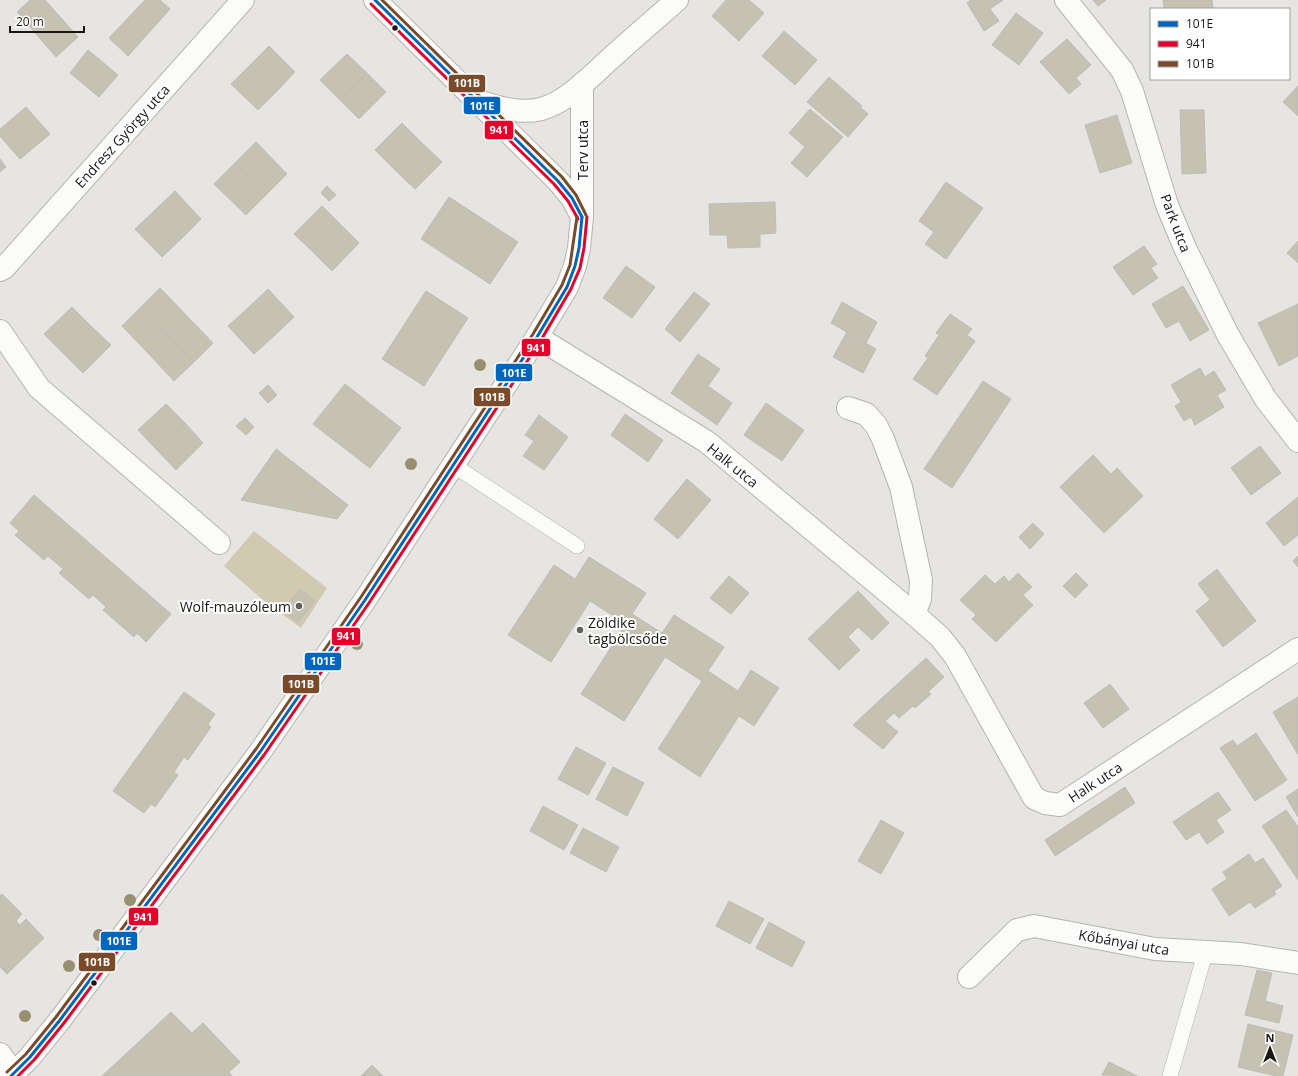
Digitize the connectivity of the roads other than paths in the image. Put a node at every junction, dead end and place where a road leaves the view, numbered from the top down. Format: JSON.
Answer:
{"nodes":[{"id":1,"x":243,"y":0,"type":"edge"},
{"id":2,"x":375,"y":0,"type":"edge"},
{"id":3,"x":677,"y":0,"type":"edge"},
{"id":4,"x":1066,"y":0,"type":"edge"},
{"id":5,"x":582,"y":84,"type":"junction"},
{"id":6,"x":480,"y":102,"type":"junction"},
{"id":7,"x":582,"y":217,"type":"junction"},
{"id":8,"x":0,"y":270,"type":"edge"},
{"id":9,"x":0,"y":331,"type":"edge"},
{"id":10,"x":537,"y":337,"type":"junction"},
{"id":11,"x":848,"y":408,"type":"dead end"},
{"id":12,"x":1298,"y":441,"type":"edge"},
{"id":13,"x":453,"y":466,"type":"junction"},
{"id":14,"x":219,"y":543,"type":"dead end"},
{"id":15,"x":577,"y":546,"type":"dead end"},
{"id":16,"x":914,"y":614,"type":"junction"},
{"id":17,"x":1298,"y":650,"type":"edge"},
{"id":18,"x":1206,"y":950,"type":"junction"},
{"id":19,"x":1298,"y":963,"type":"edge"},
{"id":20,"x":969,"y":977,"type":"dead end"},
{"id":21,"x":0,"y":1054,"type":"edge"},
{"id":22,"x":13,"y":1075,"type":"edge"},
{"id":23,"x":1170,"y":1076,"type":"edge"}],
"edges":[{"from":1,"to":8,"type":"street","name":"Endresz György utca"},
{"from":2,"to":6,"type":"street"},
{"from":3,"to":5,"type":"street"},
{"from":4,"to":12,"type":"street","name":"Park utca"},
{"from":5,"to":6,"type":"street"},
{"from":5,"to":7,"type":"street","name":"Terv utca"},
{"from":6,"to":7,"type":"street"},
{"from":7,"to":10,"type":"street","name":"Terv utca"},
{"from":9,"to":14,"type":"street"},
{"from":10,"to":13,"type":"street","name":"Terv utca"},
{"from":10,"to":16,"type":"street","name":"Halk utca"},
{"from":11,"to":16,"type":"street"},
{"from":13,"to":15,"type":"lane"},
{"from":13,"to":22,"type":"street","name":"Terv utca"},
{"from":16,"to":17,"type":"street","name":"Halk utca"},
{"from":18,"to":19,"type":"street","name":"Kőbányai utca"},
{"from":18,"to":20,"type":"street","name":"Kőbányai utca"},
{"from":18,"to":23,"type":"lane"},
{"from":21,"to":22,"type":"street"}]}
